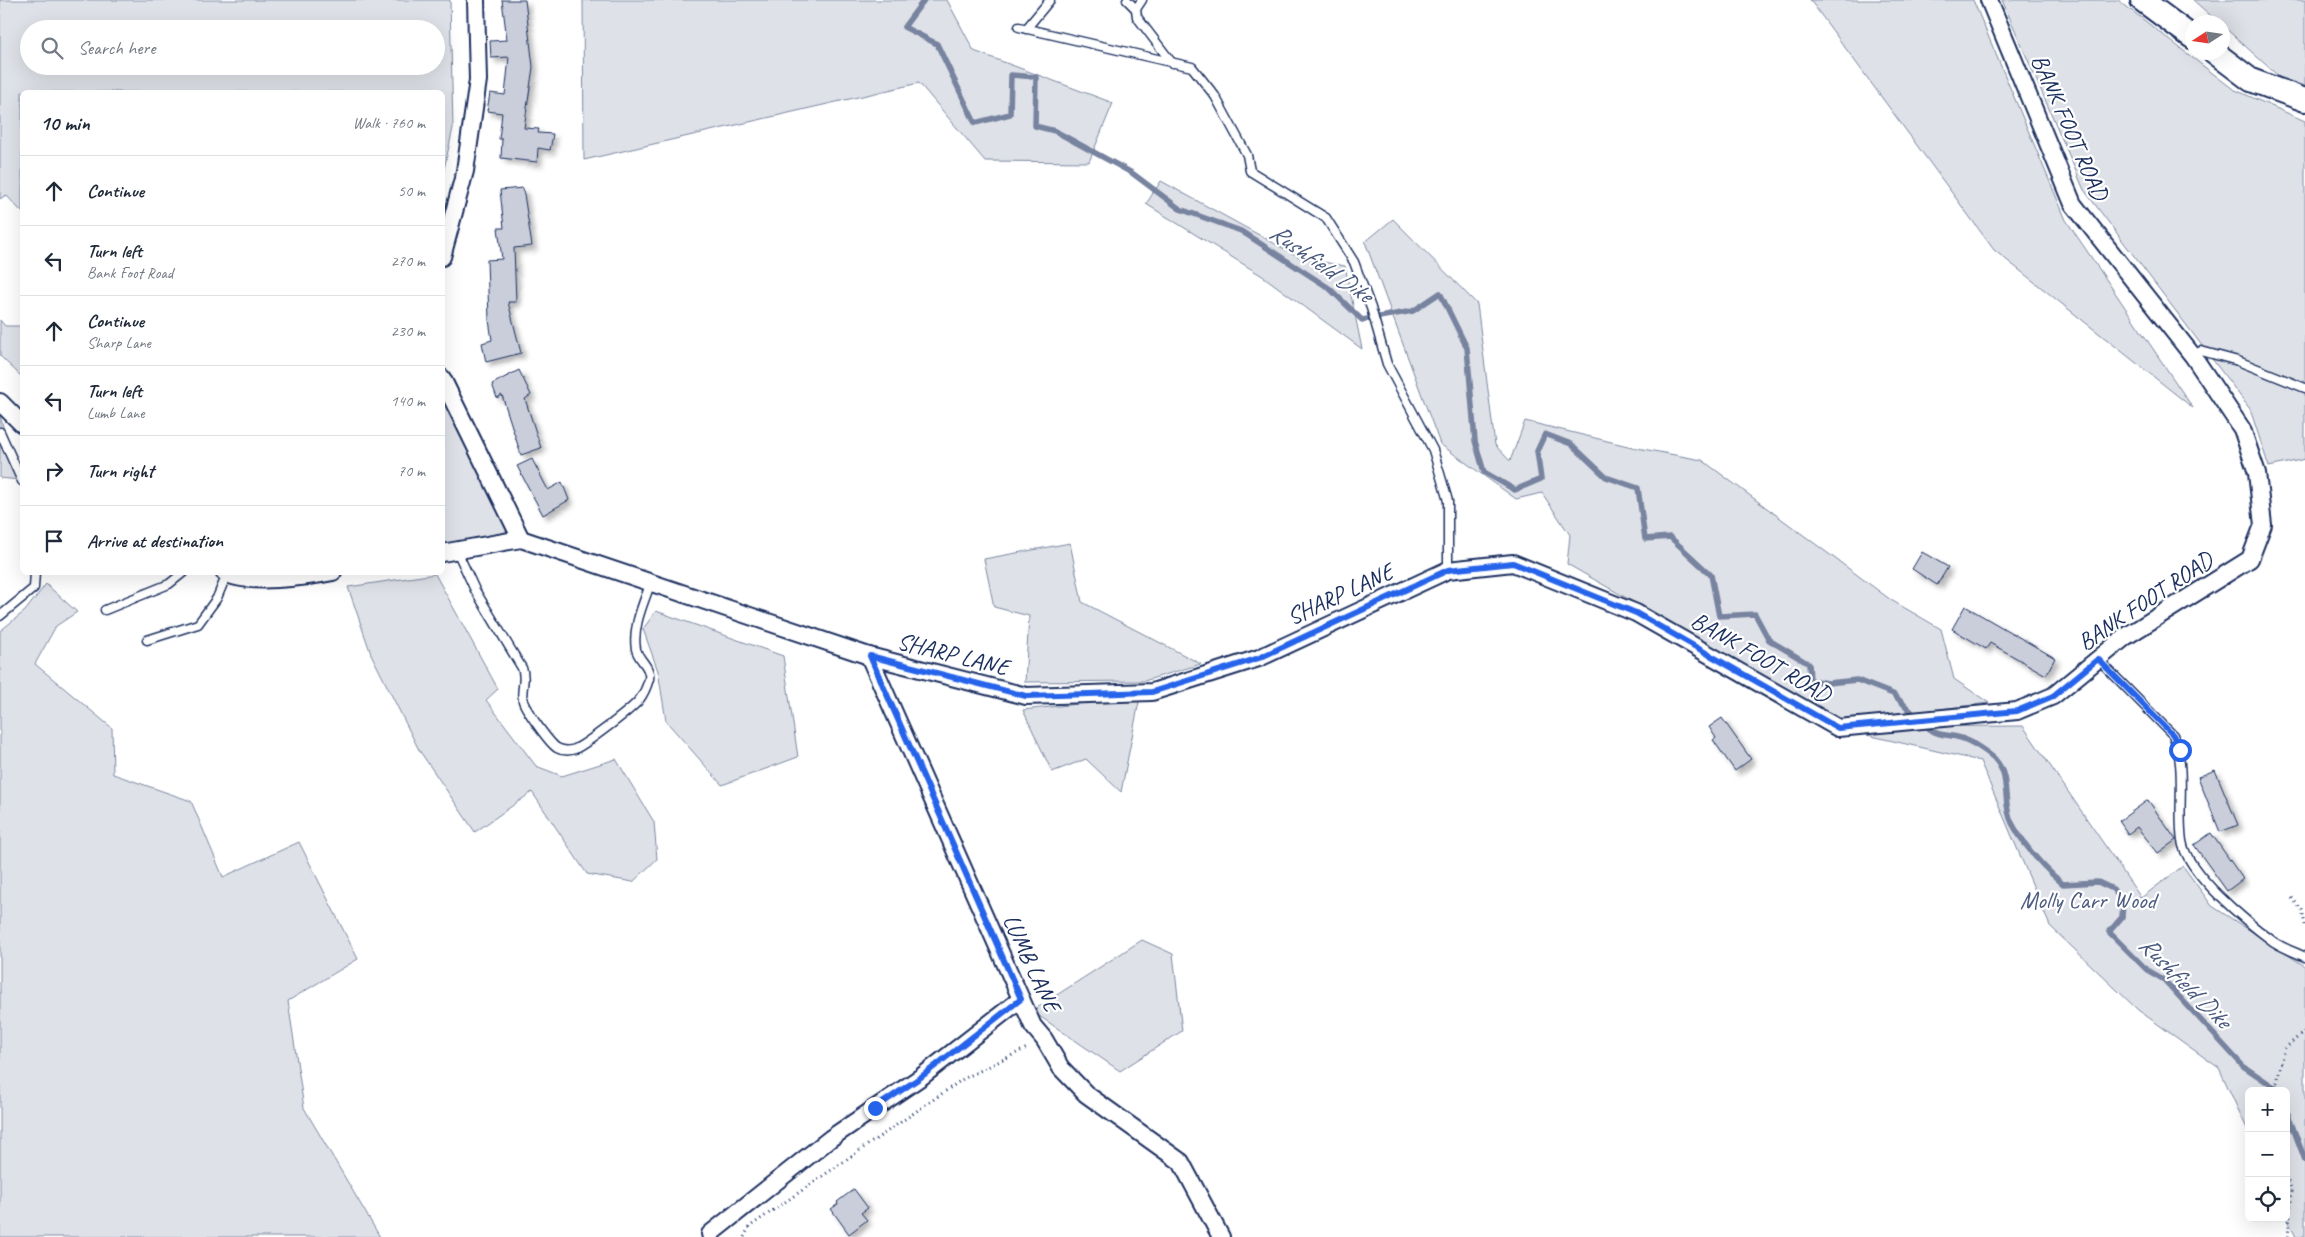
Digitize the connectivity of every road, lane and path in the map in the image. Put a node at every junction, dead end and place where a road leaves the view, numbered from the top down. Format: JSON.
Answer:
{"nodes":[{"id":1,"x":476,"y":0,"type":"edge"},
{"id":2,"x":1050,"y":0,"type":"edge"},
{"id":3,"x":1127,"y":0,"type":"edge"},
{"id":4,"x":1142,"y":0,"type":"edge"},
{"id":5,"x":1989,"y":0,"type":"edge"},
{"id":6,"x":2142,"y":0,"type":"edge"},
{"id":7,"x":1136,"y":9,"type":"junction"},
{"id":8,"x":2185,"y":32,"type":"edge"},
{"id":9,"x":2225,"y":60,"type":"edge"},
{"id":10,"x":1172,"y":63,"type":"junction"},
{"id":11,"x":2305,"y":100,"type":"edge"},
{"id":12,"x":445,"y":247,"type":"edge"},
{"id":13,"x":2193,"y":356,"type":"junction"},
{"id":14,"x":445,"y":384,"type":"edge"},
{"id":15,"x":2305,"y":388,"type":"edge"},
{"id":16,"x":0,"y":402,"type":"edge"},
{"id":17,"x":20,"y":422,"type":"edge"},
{"id":18,"x":0,"y":432,"type":"edge"},
{"id":19,"x":20,"y":477,"type":"edge"},
{"id":20,"x":521,"y":539,"type":"junction"},
{"id":21,"x":450,"y":552,"type":"edge"},
{"id":22,"x":1448,"y":570,"type":"junction"},
{"id":23,"x":35,"y":575,"type":"edge"},
{"id":24,"x":180,"y":575,"type":"edge"},
{"id":25,"x":225,"y":575,"type":"edge"},
{"id":26,"x":228,"y":575,"type":"edge"},
{"id":27,"x":305,"y":575,"type":"edge"},
{"id":28,"x":652,"y":582,"type":"junction"},
{"id":29,"x":105,"y":610,"type":"dead end"},
{"id":30,"x":0,"y":616,"type":"edge"},
{"id":31,"x":147,"y":640,"type":"dead end"},
{"id":32,"x":870,"y":656,"type":"junction"},
{"id":33,"x":2098,"y":659,"type":"junction"},
{"id":34,"x":2292,"y":898,"type":"dead end"},
{"id":35,"x":2305,"y":925,"type":"edge"},
{"id":36,"x":2305,"y":957,"type":"edge"},
{"id":37,"x":1021,"y":999,"type":"junction"},
{"id":38,"x":2305,"y":1031,"type":"edge"},
{"id":39,"x":1044,"y":1039,"type":"junction"},
{"id":40,"x":2273,"y":1087,"type":"edge"},
{"id":41,"x":2290,"y":1186,"type":"edge"},
{"id":42,"x":2290,"y":1214,"type":"edge"},
{"id":43,"x":2289,"y":1222,"type":"edge"},
{"id":44,"x":710,"y":1234,"type":"dead end"},
{"id":45,"x":744,"y":1237,"type":"edge"},
{"id":46,"x":1221,"y":1237,"type":"edge"},
{"id":47,"x":2288,"y":1237,"type":"edge"}],
"edges":[{"from":1,"to":12,"type":"street"},
{"from":2,"to":10,"type":"lane"},
{"from":3,"to":7,"type":"lane"},
{"from":4,"to":7,"type":"lane"},
{"from":5,"to":13,"type":"street","name":"BANK FOOT ROAD"},
{"from":6,"to":8,"type":"street"},
{"from":7,"to":10,"type":"lane"},
{"from":9,"to":11,"type":"street"},
{"from":10,"to":22,"type":"lane"},
{"from":13,"to":15,"type":"lane"},
{"from":13,"to":33,"type":"street","name":"BANK FOOT ROAD"},
{"from":14,"to":20,"type":"street"},
{"from":16,"to":17,"type":"street"},
{"from":18,"to":19,"type":"lane"},
{"from":20,"to":21,"type":"street","name":"SHARP LANE"},
{"from":20,"to":28,"type":"street","name":"SHARP LANE"},
{"from":21,"to":28,"type":"lane"},
{"from":22,"to":32,"type":"street","name":"SHARP LANE"},
{"from":22,"to":33,"type":"street","name":"BANK FOOT ROAD"},
{"from":23,"to":30,"type":"lane"},
{"from":24,"to":29,"type":"lane"},
{"from":25,"to":31,"type":"lane"},
{"from":26,"to":27,"type":"street"},
{"from":28,"to":32,"type":"street","name":"SHARP LANE"},
{"from":32,"to":37,"type":"street","name":"LUMB LANE"},
{"from":33,"to":36,"type":"lane"},
{"from":34,"to":35,"type":"path"},
{"from":37,"to":39,"type":"street","name":"LUMB LANE"},
{"from":37,"to":44,"type":"street"},
{"from":38,"to":40,"type":"path"},
{"from":39,"to":45,"type":"path"},
{"from":39,"to":46,"type":"street","name":"LUMB LANE"},
{"from":41,"to":42,"type":"path"},
{"from":43,"to":47,"type":"path"}]}
